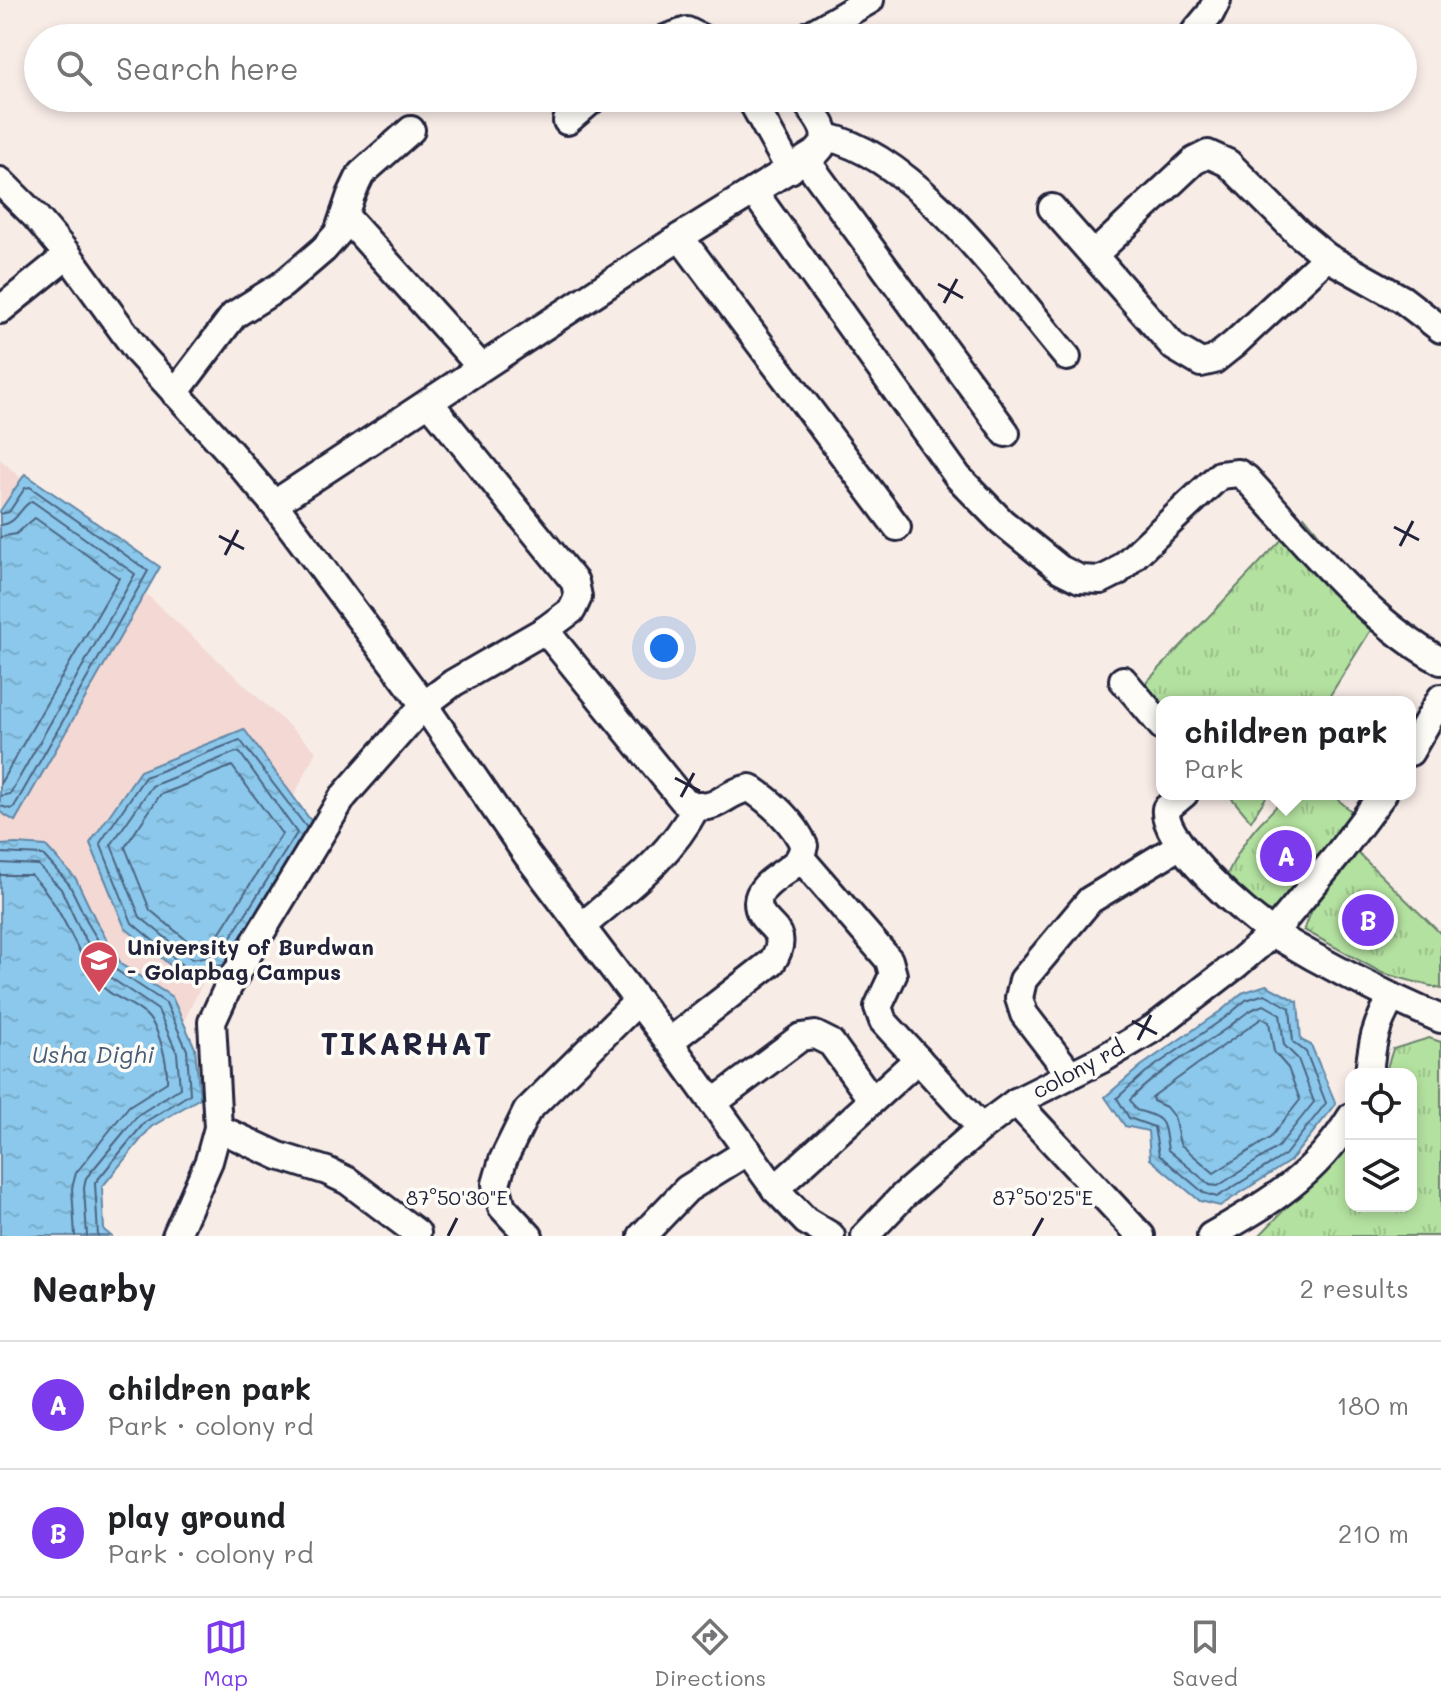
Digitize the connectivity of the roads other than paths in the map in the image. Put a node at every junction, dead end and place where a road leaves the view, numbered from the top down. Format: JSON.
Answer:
{"nodes":[{"id":1,"x":870,"y":0,"type":"edge"},
{"id":2,"x":1217,"y":0,"type":"edge"},
{"id":3,"x":828,"y":24,"type":"edge"},
{"id":4,"x":1202,"y":24,"type":"edge"},
{"id":5,"x":578,"y":112,"type":"edge"},
{"id":6,"x":760,"y":112,"type":"edge"},
{"id":7,"x":812,"y":112,"type":"edge"},
{"id":8,"x":567,"y":121,"type":"dead end"},
{"id":9,"x":411,"y":130,"type":"dead end"},
{"id":10,"x":827,"y":137,"type":"junction"},
{"id":11,"x":798,"y":165,"type":"junction"},
{"id":12,"x":0,"y":181,"type":"edge"},
{"id":13,"x":754,"y":192,"type":"junction"},
{"id":14,"x":1052,"y":208,"type":"dead end"},
{"id":15,"x":345,"y":216,"type":"junction"},
{"id":16,"x":680,"y":237,"type":"junction"},
{"id":17,"x":68,"y":255,"type":"junction"},
{"id":18,"x":1094,"y":255,"type":"junction"},
{"id":19,"x":1327,"y":257,"type":"junction"},
{"id":20,"x":0,"y":310,"type":"edge"},
{"id":21,"x":1441,"y":329,"type":"edge"},
{"id":22,"x":1067,"y":357,"type":"dead end"},
{"id":23,"x":481,"y":367,"type":"junction"},
{"id":24,"x":175,"y":393,"type":"junction"},
{"id":25,"x":430,"y":403,"type":"junction"},
{"id":26,"x":1006,"y":433,"type":"dead end"},
{"id":27,"x":274,"y":504,"type":"junction"},
{"id":28,"x":897,"y":527,"type":"dead end"},
{"id":29,"x":545,"y":630,"type":"junction"},
{"id":30,"x":1441,"y":661,"type":"edge"},
{"id":31,"x":1123,"y":680,"type":"dead end"},
{"id":32,"x":1441,"y":698,"type":"edge"},
{"id":33,"x":424,"y":705,"type":"junction"},
{"id":34,"x":1156,"y":719,"type":"edge"},
{"id":35,"x":1416,"y":742,"type":"edge"},
{"id":36,"x":1177,"y":800,"type":"edge"},
{"id":37,"x":1379,"y":800,"type":"edge"},
{"id":38,"x":696,"y":807,"type":"junction"},
{"id":39,"x":1179,"y":846,"type":"junction"},
{"id":40,"x":800,"y":857,"type":"junction"},
{"id":41,"x":581,"y":927,"type":"junction"},
{"id":42,"x":1273,"y":933,"type":"junction"},
{"id":43,"x":1392,"y":998,"type":"junction"},
{"id":44,"x":638,"y":1001,"type":"junction"},
{"id":45,"x":1441,"y":1019,"type":"edge"},
{"id":46,"x":669,"y":1042,"type":"junction"},
{"id":47,"x":918,"y":1059,"type":"junction"},
{"id":48,"x":1370,"y":1068,"type":"edge"},
{"id":49,"x":1070,"y":1074,"type":"junction"},
{"id":50,"x":872,"y":1100,"type":"junction"},
{"id":51,"x":1016,"y":1102,"type":"junction"},
{"id":52,"x":713,"y":1103,"type":"junction"},
{"id":53,"x":1345,"y":1125,"type":"edge"},
{"id":54,"x":218,"y":1128,"type":"junction"},
{"id":55,"x":981,"y":1128,"type":"junction"},
{"id":56,"x":748,"y":1151,"type":"junction"},
{"id":57,"x":775,"y":1189,"type":"junction"},
{"id":58,"x":801,"y":1228,"type":"edge"},
{"id":59,"x":417,"y":1233,"type":"dead end"},
{"id":60,"x":176,"y":1236,"type":"edge"},
{"id":61,"x":529,"y":1236,"type":"edge"},
{"id":62,"x":642,"y":1236,"type":"edge"},
{"id":63,"x":831,"y":1236,"type":"edge"},
{"id":64,"x":865,"y":1236,"type":"edge"},
{"id":65,"x":1141,"y":1236,"type":"edge"},
{"id":66,"x":1211,"y":1236,"type":"edge"}],
"edges":[{"from":1,"to":3,"type":"street"},
{"from":2,"to":4,"type":"street"},
{"from":5,"to":8,"type":"street"},
{"from":6,"to":11,"type":"street"},
{"from":7,"to":10,"type":"street"},
{"from":9,"to":15,"type":"street"},
{"from":10,"to":11,"type":"street"},
{"from":10,"to":22,"type":"street"},
{"from":11,"to":13,"type":"street"},
{"from":11,"to":26,"type":"street"},
{"from":12,"to":17,"type":"street"},
{"from":13,"to":16,"type":"street"},
{"from":13,"to":30,"type":"street"},
{"from":14,"to":18,"type":"street"},
{"from":15,"to":23,"type":"street"},
{"from":15,"to":24,"type":"street"},
{"from":16,"to":23,"type":"street"},
{"from":16,"to":28,"type":"street"},
{"from":17,"to":20,"type":"street"},
{"from":17,"to":24,"type":"street"},
{"from":18,"to":19,"type":"street"},
{"from":18,"to":19,"type":"street"},
{"from":19,"to":21,"type":"street"},
{"from":23,"to":25,"type":"street"},
{"from":24,"to":27,"type":"street"},
{"from":25,"to":27,"type":"street"},
{"from":25,"to":29,"type":"street"},
{"from":27,"to":33,"type":"street"},
{"from":29,"to":33,"type":"street"},
{"from":29,"to":38,"type":"street"},
{"from":31,"to":34,"type":"street"},
{"from":32,"to":35,"type":"street"},
{"from":33,"to":41,"type":"street"},
{"from":33,"to":54,"type":"street"},
{"from":36,"to":39,"type":"street"},
{"from":37,"to":42,"type":"street","name":"colony rd"},
{"from":38,"to":40,"type":"street"},
{"from":38,"to":41,"type":"street"},
{"from":39,"to":42,"type":"street"},
{"from":39,"to":49,"type":"street"},
{"from":40,"to":46,"type":"street"},
{"from":40,"to":47,"type":"street"},
{"from":41,"to":44,"type":"street"},
{"from":42,"to":43,"type":"street"},
{"from":42,"to":49,"type":"street","name":"colony rd"},
{"from":43,"to":45,"type":"street"},
{"from":43,"to":48,"type":"street"},
{"from":44,"to":46,"type":"street"},
{"from":44,"to":61,"type":"street"},
{"from":46,"to":52,"type":"street"},
{"from":47,"to":50,"type":"street"},
{"from":47,"to":55,"type":"street"},
{"from":49,"to":51,"type":"street","name":"colony rd"},
{"from":50,"to":52,"type":"street"},
{"from":50,"to":57,"type":"street"},
{"from":51,"to":55,"type":"street","name":"colony rd"},
{"from":51,"to":65,"type":"street"},
{"from":52,"to":56,"type":"street"},
{"from":53,"to":66,"type":"street"},
{"from":54,"to":59,"type":"street"},
{"from":54,"to":60,"type":"street"},
{"from":55,"to":64,"type":"street","name":"colony rd"},
{"from":56,"to":57,"type":"street"},
{"from":56,"to":62,"type":"street"},
{"from":57,"to":58,"type":"street"},
{"from":58,"to":63,"type":"street"}]}
